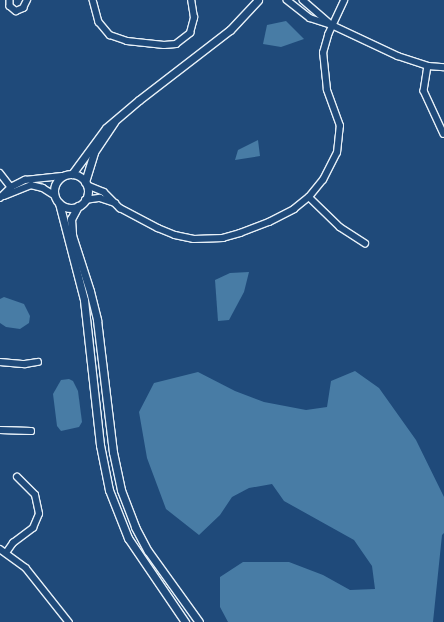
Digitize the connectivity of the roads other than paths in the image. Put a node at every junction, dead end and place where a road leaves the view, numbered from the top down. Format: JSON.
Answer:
{"nodes":[{"id":1,"x":10,"y":0,"type":"edge"},
{"id":2,"x":27,"y":0,"type":"edge"},
{"id":3,"x":93,"y":0,"type":"edge"},
{"id":4,"x":191,"y":0,"type":"edge"},
{"id":5,"x":258,"y":0,"type":"edge"},
{"id":6,"x":287,"y":0,"type":"edge"},
{"id":7,"x":303,"y":0,"type":"edge"},
{"id":8,"x":344,"y":0,"type":"edge"},
{"id":9,"x":332,"y":25,"type":"junction"},
{"id":10,"x":428,"y":66,"type":"junction"},
{"id":11,"x":444,"y":67,"type":"edge"},
{"id":12,"x":115,"y":122,"type":"junction"},
{"id":13,"x":444,"y":134,"type":"edge"},
{"id":14,"x":0,"y":173,"type":"edge"},
{"id":15,"x":72,"y":174,"type":"junction"},
{"id":16,"x":62,"y":176,"type":"junction"},
{"id":17,"x":86,"y":183,"type":"junction"},
{"id":18,"x":11,"y":187,"type":"junction"},
{"id":19,"x":54,"y":195,"type":"junction"},
{"id":20,"x":1,"y":197,"type":"edge"},
{"id":21,"x":308,"y":198,"type":"junction"},
{"id":22,"x":85,"y":200,"type":"junction"},
{"id":23,"x":59,"y":203,"type":"junction"},
{"id":24,"x":115,"y":203,"type":"junction"},
{"id":25,"x":78,"y":206,"type":"junction"},
{"id":26,"x":365,"y":243,"type":"dead end"},
{"id":27,"x":0,"y":362,"type":"edge"},
{"id":28,"x":38,"y":362,"type":"dead end"},
{"id":29,"x":0,"y":430,"type":"edge"},
{"id":30,"x":32,"y":431,"type":"dead end"},
{"id":31,"x":17,"y":478,"type":"dead end"},
{"id":32,"x":0,"y":548,"type":"edge"},
{"id":33,"x":6,"y":553,"type":"junction"},
{"id":34,"x":69,"y":622,"type":"edge"},
{"id":35,"x":184,"y":622,"type":"edge"},
{"id":36,"x":199,"y":622,"type":"edge"}],
"edges":[{"from":1,"to":2,"type":"street"},
{"from":3,"to":4,"type":"street"},
{"from":5,"to":12,"type":"main road"},
{"from":6,"to":9,"type":"street"},
{"from":7,"to":9,"type":"street"},
{"from":8,"to":9,"type":"street"},
{"from":9,"to":10,"type":"street"},
{"from":9,"to":21,"type":"street"},
{"from":10,"to":11,"type":"street"},
{"from":10,"to":13,"type":"street"},
{"from":12,"to":15,"type":"main road"},
{"from":12,"to":17,"type":"main road"},
{"from":14,"to":18,"type":"street"},
{"from":15,"to":16,"type":"main road"},
{"from":15,"to":17,"type":"main road"},
{"from":16,"to":18,"type":"street"},
{"from":16,"to":19,"type":"main road"},
{"from":17,"to":22,"type":"main road"},
{"from":17,"to":24,"type":"street"},
{"from":18,"to":20,"type":"street"},
{"from":19,"to":20,"type":"street"},
{"from":19,"to":23,"type":"main road"},
{"from":21,"to":24,"type":"street"},
{"from":21,"to":26,"type":"street"},
{"from":22,"to":24,"type":"street"},
{"from":22,"to":25,"type":"main road"},
{"from":23,"to":25,"type":"main road"},
{"from":23,"to":35,"type":"main road"},
{"from":25,"to":36,"type":"main road"},
{"from":27,"to":28,"type":"street"},
{"from":29,"to":30,"type":"street"},
{"from":31,"to":33,"type":"street"},
{"from":32,"to":33,"type":"street"},
{"from":33,"to":34,"type":"street"}]}
